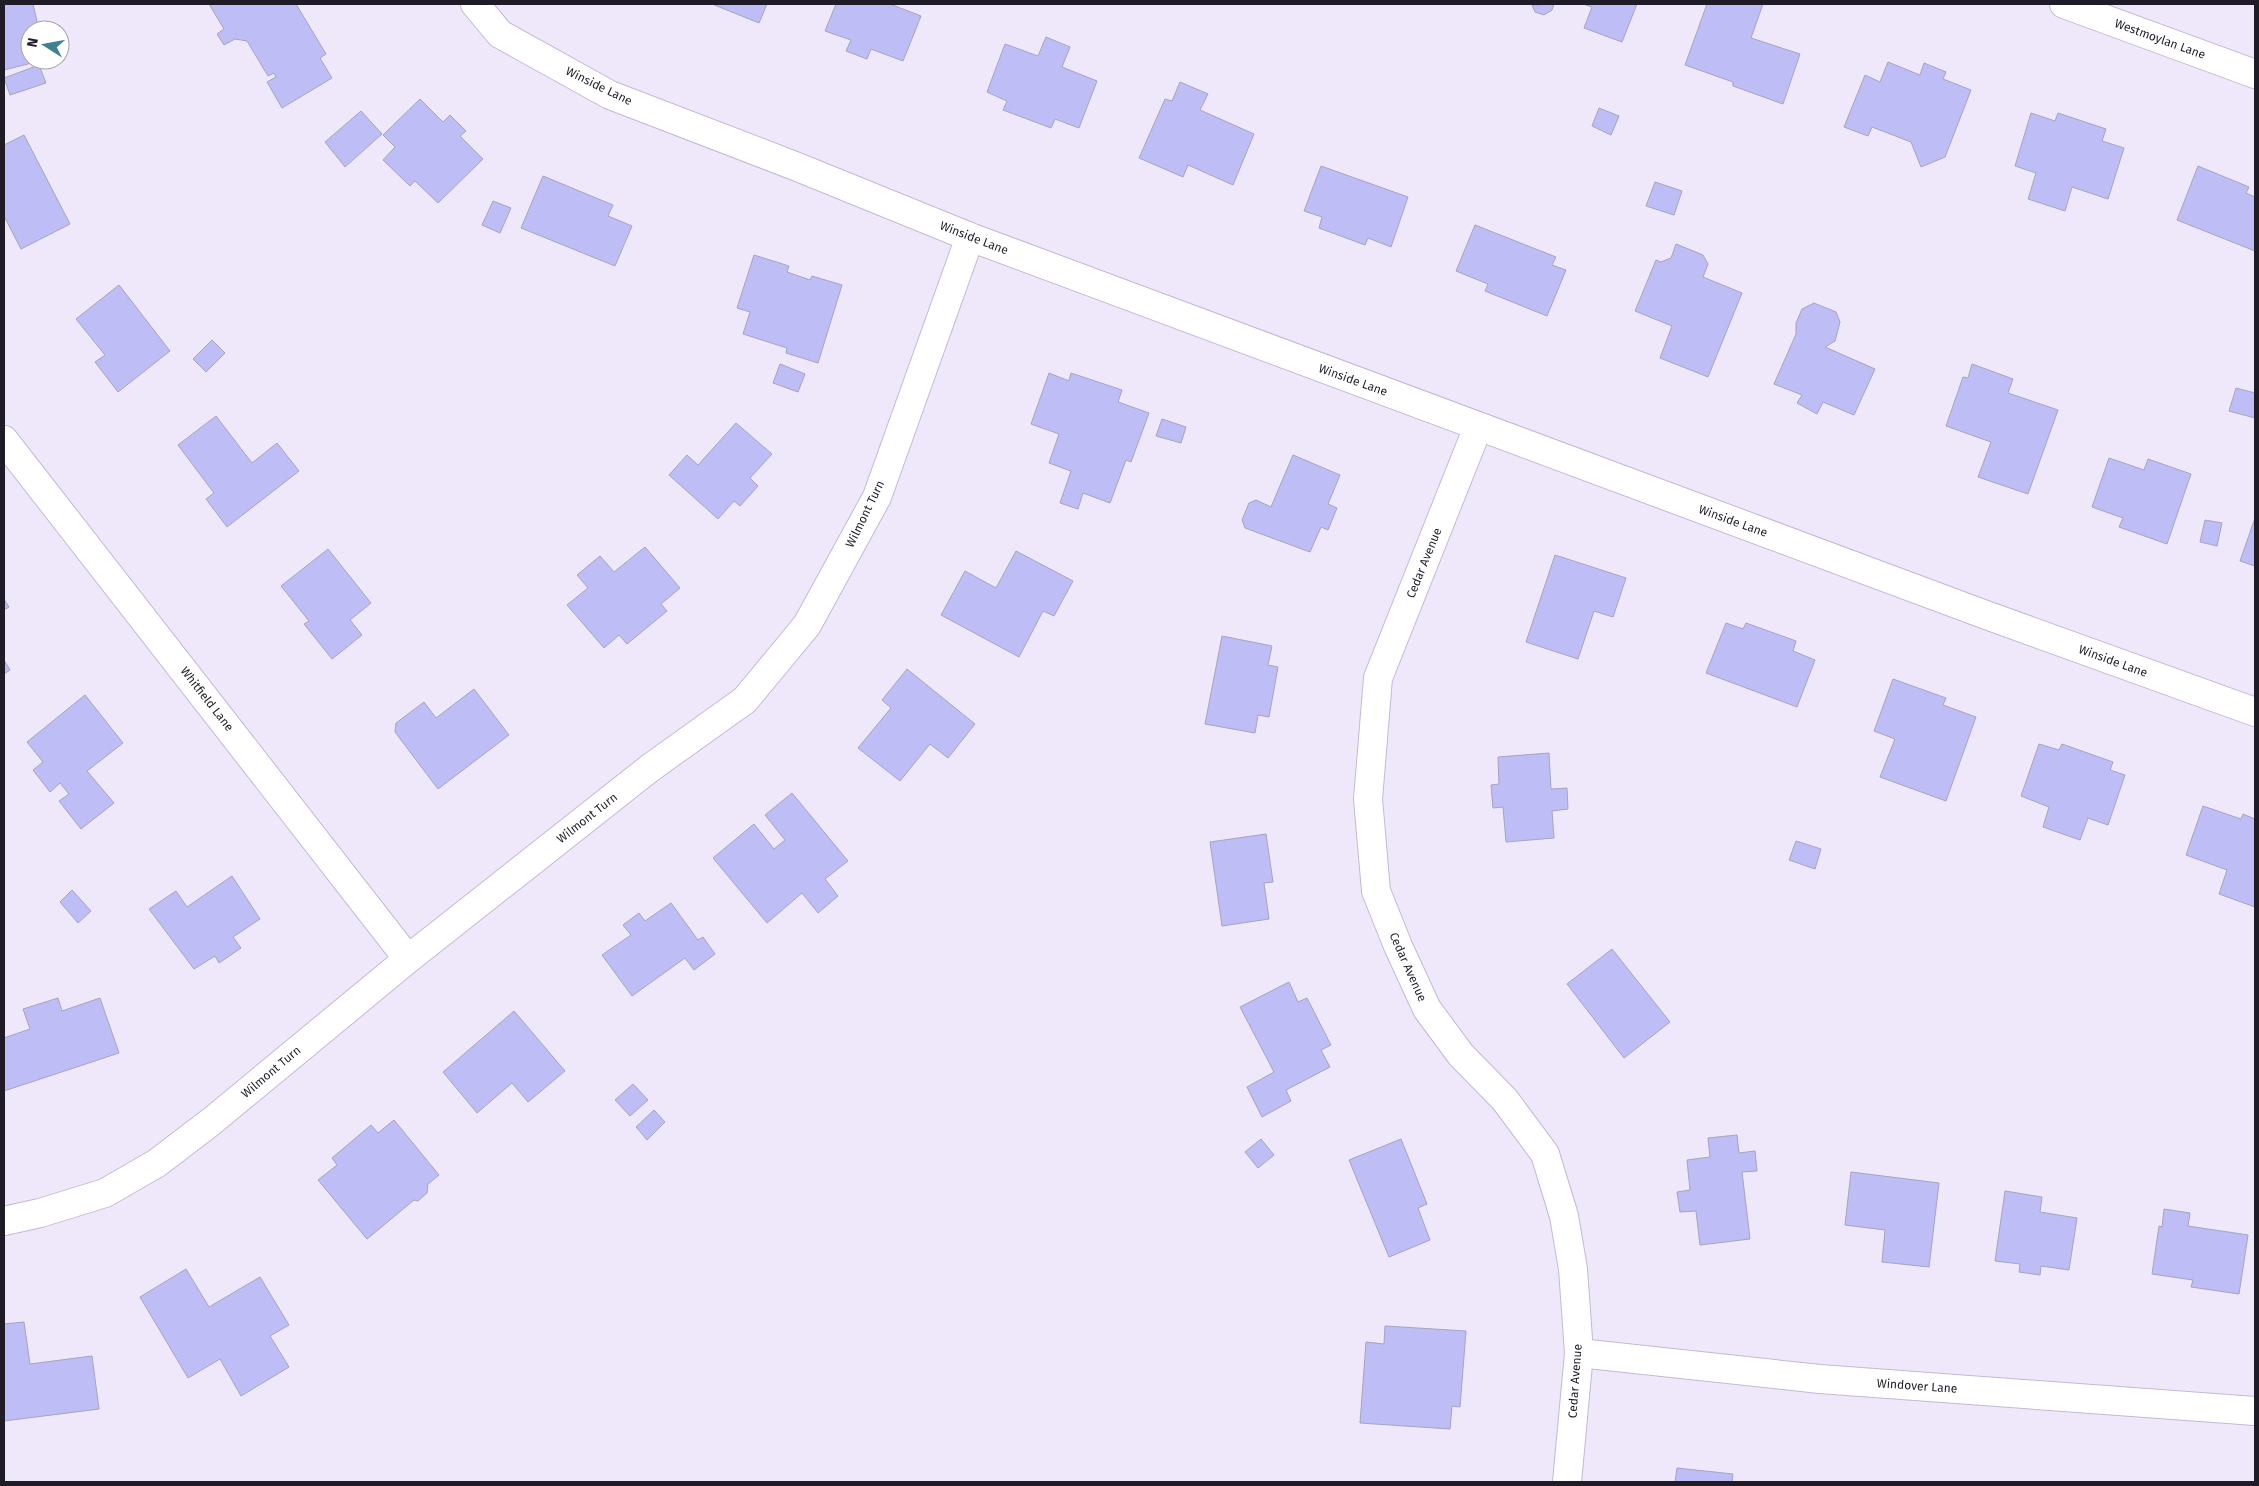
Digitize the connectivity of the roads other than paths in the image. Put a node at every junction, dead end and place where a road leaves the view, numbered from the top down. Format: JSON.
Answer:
{"nodes":[{"id":1,"x":475,"y":4,"type":"edge"},
{"id":2,"x":2064,"y":4,"type":"edge"},
{"id":3,"x":2255,"y":74,"type":"edge"},
{"id":4,"x":970,"y":237,"type":"junction"},
{"id":5,"x":1478,"y":427,"type":"junction"},
{"id":6,"x":4,"y":440,"type":"edge"},
{"id":7,"x":2255,"y":712,"type":"edge"},
{"id":8,"x":408,"y":959,"type":"junction"},
{"id":9,"x":4,"y":1221,"type":"edge"},
{"id":10,"x":1579,"y":1353,"type":"junction"},
{"id":11,"x":2255,"y":1411,"type":"edge"},
{"id":12,"x":1567,"y":1482,"type":"edge"}],
"edges":[{"from":1,"to":4,"type":"street","name":"Winside Lane"},
{"from":2,"to":3,"type":"street","name":"Westmoylan Lane"},
{"from":4,"to":5,"type":"street","name":"Winside Lane"},
{"from":4,"to":8,"type":"street","name":"Wilmont Turn"},
{"from":5,"to":7,"type":"street","name":"Winside Lane"},
{"from":5,"to":10,"type":"street","name":"Cedar Avenue"},
{"from":6,"to":8,"type":"street","name":"Whitfield Lane"},
{"from":8,"to":9,"type":"street","name":"Wilmont Turn"},
{"from":10,"to":11,"type":"street","name":"Windover Lane"},
{"from":10,"to":12,"type":"street","name":"Cedar Avenue"}]}
